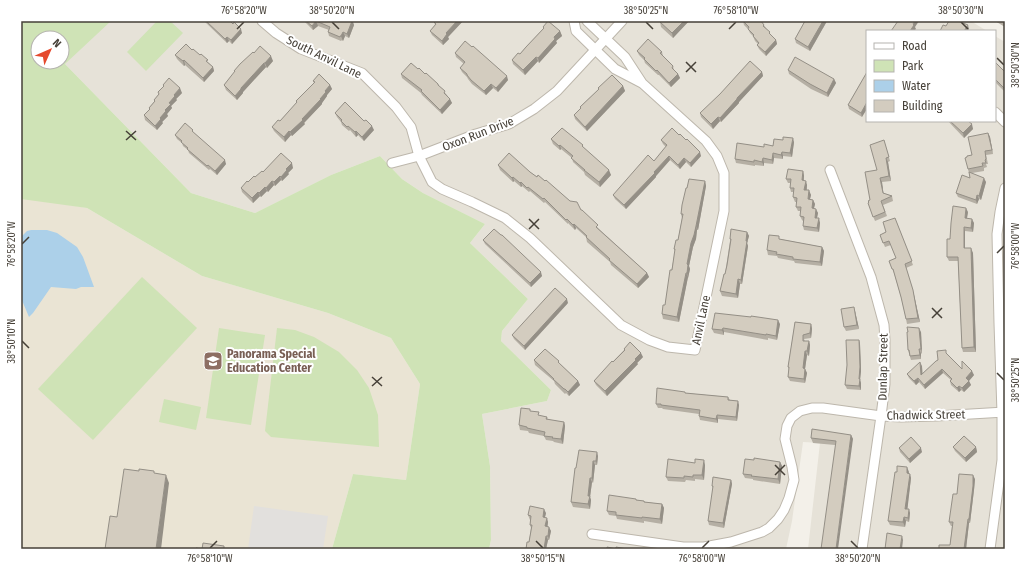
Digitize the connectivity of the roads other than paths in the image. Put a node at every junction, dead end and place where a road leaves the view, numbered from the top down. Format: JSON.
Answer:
{"nodes":[{"id":1,"x":262,"y":21,"type":"edge"},
{"id":2,"x":574,"y":21,"type":"edge"},
{"id":3,"x":587,"y":21,"type":"edge"},
{"id":4,"x":622,"y":21,"type":"edge"},
{"id":5,"x":606,"y":39,"type":"junction"},
{"id":6,"x":596,"y":50,"type":"junction"},
{"id":7,"x":642,"y":83,"type":"junction"},
{"id":8,"x":996,"y":113,"type":"edge"},
{"id":9,"x":1005,"y":122,"type":"edge"},
{"id":10,"x":419,"y":156,"type":"junction"},
{"id":11,"x":392,"y":162,"type":"dead end"},
{"id":12,"x":830,"y":170,"type":"dead end"},
{"id":13,"x":1005,"y":188,"type":"edge"},
{"id":14,"x":1003,"y":412,"type":"edge"},
{"id":15,"x":882,"y":416,"type":"junction"},
{"id":16,"x":592,"y":534,"type":"dead end"},
{"id":17,"x":862,"y":549,"type":"edge"},
{"id":18,"x":990,"y":549,"type":"edge"}],
"edges":[{"from":1,"to":10,"type":"street","name":"South Anvil Lane"},
{"from":2,"to":6,"type":"street"},
{"from":3,"to":5,"type":"street","name":"Anvil Lane"},
{"from":4,"to":5,"type":"street","name":"Oxon Run Drive"},
{"from":5,"to":6,"type":"street","name":"Oxon Run Drive"},
{"from":5,"to":7,"type":"street","name":"Anvil Lane"},
{"from":6,"to":7,"type":"street"},
{"from":6,"to":10,"type":"street","name":"Oxon Run Drive"},
{"from":7,"to":10,"type":"street","name":"Anvil Lane"},
{"from":8,"to":9,"type":"street"},
{"from":10,"to":11,"type":"street","name":"Oxon Run Drive"},
{"from":12,"to":15,"type":"street","name":"Dunlap Street"},
{"from":13,"to":14,"type":"street"},
{"from":14,"to":15,"type":"street","name":"Chadwick Street"},
{"from":14,"to":18,"type":"street"},
{"from":15,"to":16,"type":"street","name":"Chadwick Street"},
{"from":15,"to":17,"type":"street","name":"Dunlap Street"}]}
